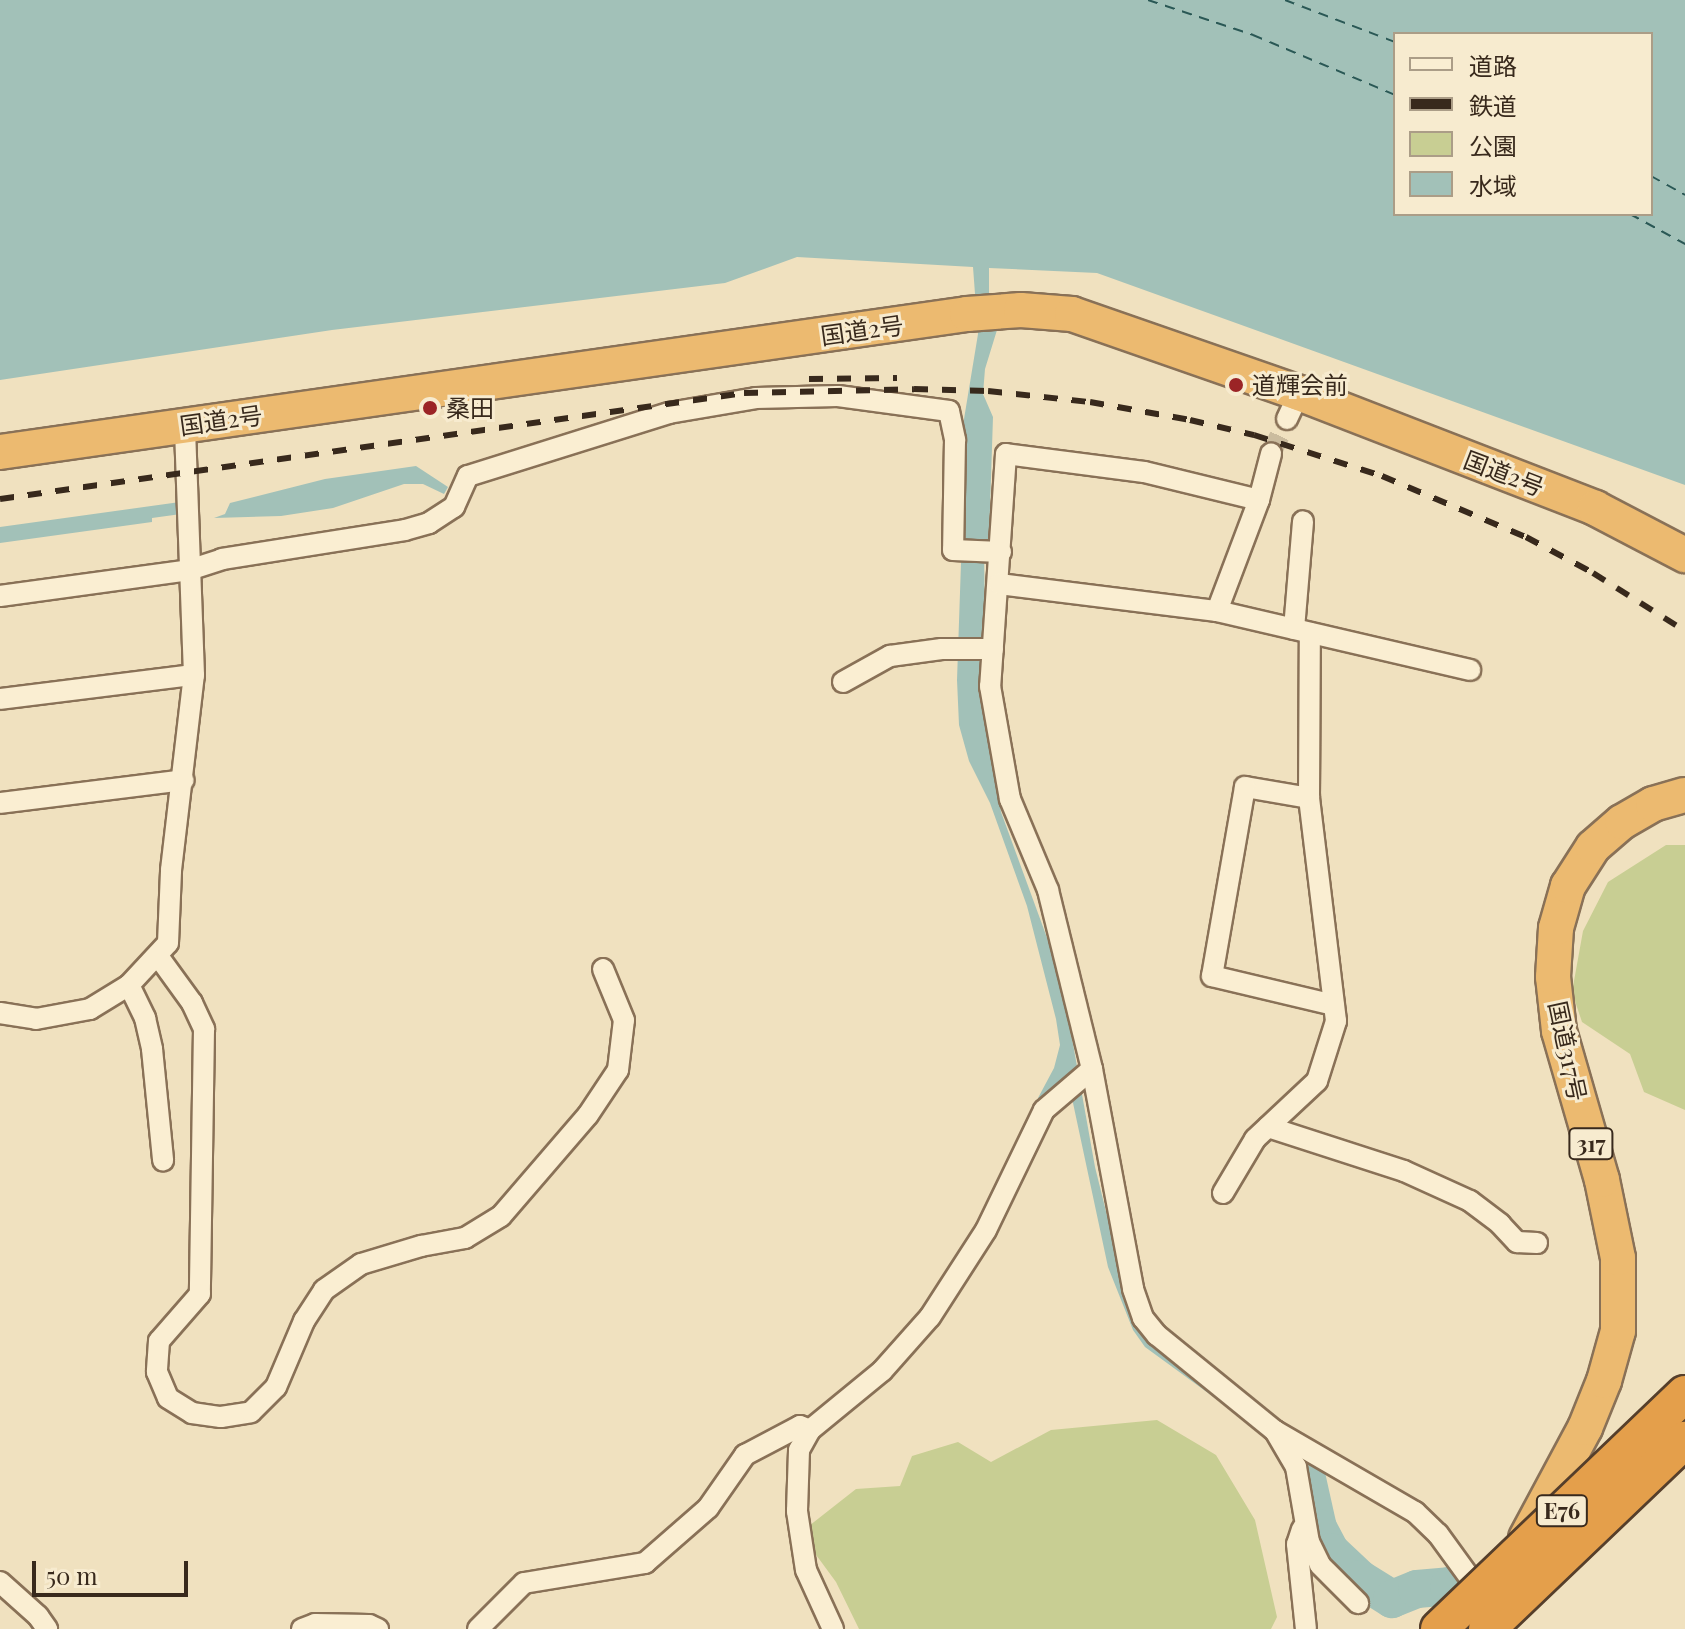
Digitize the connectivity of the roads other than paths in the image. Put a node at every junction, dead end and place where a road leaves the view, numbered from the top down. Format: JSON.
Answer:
{"nodes":[{"id":1,"x":185,"y":426,"type":"junction"},
{"id":2,"x":0,"y":452,"type":"edge"},
{"id":3,"x":1271,"y":454,"type":"tunnel mouth"},
{"id":4,"x":1259,"y":500,"type":"junction"},
{"id":5,"x":1303,"y":521,"type":"dead end"},
{"id":6,"x":1001,"y":552,"type":"junction"},
{"id":7,"x":1685,"y":555,"type":"edge"},
{"id":8,"x":189,"y":570,"type":"junction"},
{"id":9,"x":999,"y":584,"type":"junction"},
{"id":10,"x":0,"y":596,"type":"edge"},
{"id":11,"x":1217,"y":611,"type":"junction"},
{"id":12,"x":1302,"y":631,"type":"junction"},
{"id":13,"x":993,"y":649,"type":"junction"},
{"id":14,"x":1470,"y":670,"type":"dead end"},
{"id":15,"x":194,"y":675,"type":"junction"},
{"id":16,"x":843,"y":682,"type":"dead end"},
{"id":17,"x":0,"y":699,"type":"edge"},
{"id":18,"x":184,"y":780,"type":"junction"},
{"id":19,"x":1685,"y":795,"type":"edge"},
{"id":20,"x":1309,"y":798,"type":"junction"},
{"id":21,"x":0,"y":803,"type":"edge"},
{"id":22,"x":158,"y":956,"type":"junction"},
{"id":23,"x":603,"y":969,"type":"dead end"},
{"id":24,"x":129,"y":985,"type":"junction"},
{"id":25,"x":1334,"y":1005,"type":"junction"},
{"id":26,"x":0,"y":1013,"type":"edge"},
{"id":27,"x":1080,"y":1080,"type":"junction"},
{"id":28,"x":1268,"y":1127,"type":"junction"},
{"id":29,"x":163,"y":1160,"type":"dead end"},
{"id":30,"x":1223,"y":1193,"type":"dead end"},
{"id":31,"x":1537,"y":1243,"type":"dead end"},
{"id":32,"x":1685,"y":1394,"type":"edge"},
{"id":33,"x":810,"y":1430,"type":"junction"},
{"id":34,"x":1275,"y":1431,"type":"junction"},
{"id":35,"x":1685,"y":1440,"type":"edge"},
{"id":36,"x":1305,"y":1522,"type":"junction"},
{"id":37,"x":1526,"y":1538,"type":"dead end"},
{"id":38,"x":0,"y":1582,"type":"edge"},
{"id":39,"x":1358,"y":1603,"type":"dead end"},
{"id":40,"x":47,"y":1629,"type":"edge"},
{"id":41,"x":302,"y":1629,"type":"edge"},
{"id":42,"x":378,"y":1629,"type":"edge"},
{"id":43,"x":478,"y":1629,"type":"edge"},
{"id":44,"x":833,"y":1629,"type":"edge"},
{"id":45,"x":1306,"y":1629,"type":"edge"},
{"id":46,"x":1439,"y":1629,"type":"edge"},
{"id":47,"x":1487,"y":1629,"type":"edge"},
{"id":48,"x":1506,"y":1629,"type":"edge"}],
"edges":[{"from":1,"to":2,"type":"highway","name":"国道2号"},
{"from":1,"to":7,"type":"highway","name":"国道2号"},
{"from":1,"to":8,"type":"street"},
{"from":3,"to":4,"type":"street"},
{"from":4,"to":6,"type":"street"},
{"from":4,"to":11,"type":"street"},
{"from":5,"to":12,"type":"street"},
{"from":6,"to":8,"type":"street"},
{"from":6,"to":9,"type":"street"},
{"from":8,"to":10,"type":"street"},
{"from":8,"to":15,"type":"street"},
{"from":9,"to":11,"type":"street"},
{"from":9,"to":13,"type":"street"},
{"from":11,"to":12,"type":"street"},
{"from":12,"to":14,"type":"street"},
{"from":12,"to":20,"type":"street"},
{"from":13,"to":16,"type":"street"},
{"from":13,"to":27,"type":"street"},
{"from":15,"to":17,"type":"street"},
{"from":15,"to":18,"type":"street"},
{"from":18,"to":21,"type":"street"},
{"from":18,"to":22,"type":"street"},
{"from":19,"to":37,"type":"highway","name":"国道317号","number":"317"},
{"from":20,"to":25,"type":"street"},
{"from":20,"to":25,"type":"street"},
{"from":22,"to":23,"type":"street"},
{"from":22,"to":24,"type":"street"},
{"from":24,"to":26,"type":"street"},
{"from":24,"to":29,"type":"street"},
{"from":25,"to":28,"type":"street"},
{"from":27,"to":33,"type":"street"},
{"from":27,"to":34,"type":"street"},
{"from":28,"to":30,"type":"street"},
{"from":28,"to":31,"type":"street"},
{"from":32,"to":46,"type":"highway","number":"E76","bridge":true},
{"from":33,"to":43,"type":"street"},
{"from":33,"to":44,"type":"street"},
{"from":34,"to":36,"type":"street"},
{"from":34,"to":48,"type":"street"},
{"from":35,"to":47,"type":"highway","number":"E76","bridge":true},
{"from":36,"to":39,"type":"street"},
{"from":36,"to":45,"type":"street"},
{"from":38,"to":40,"type":"street"},
{"from":41,"to":42,"type":"street"}]}
